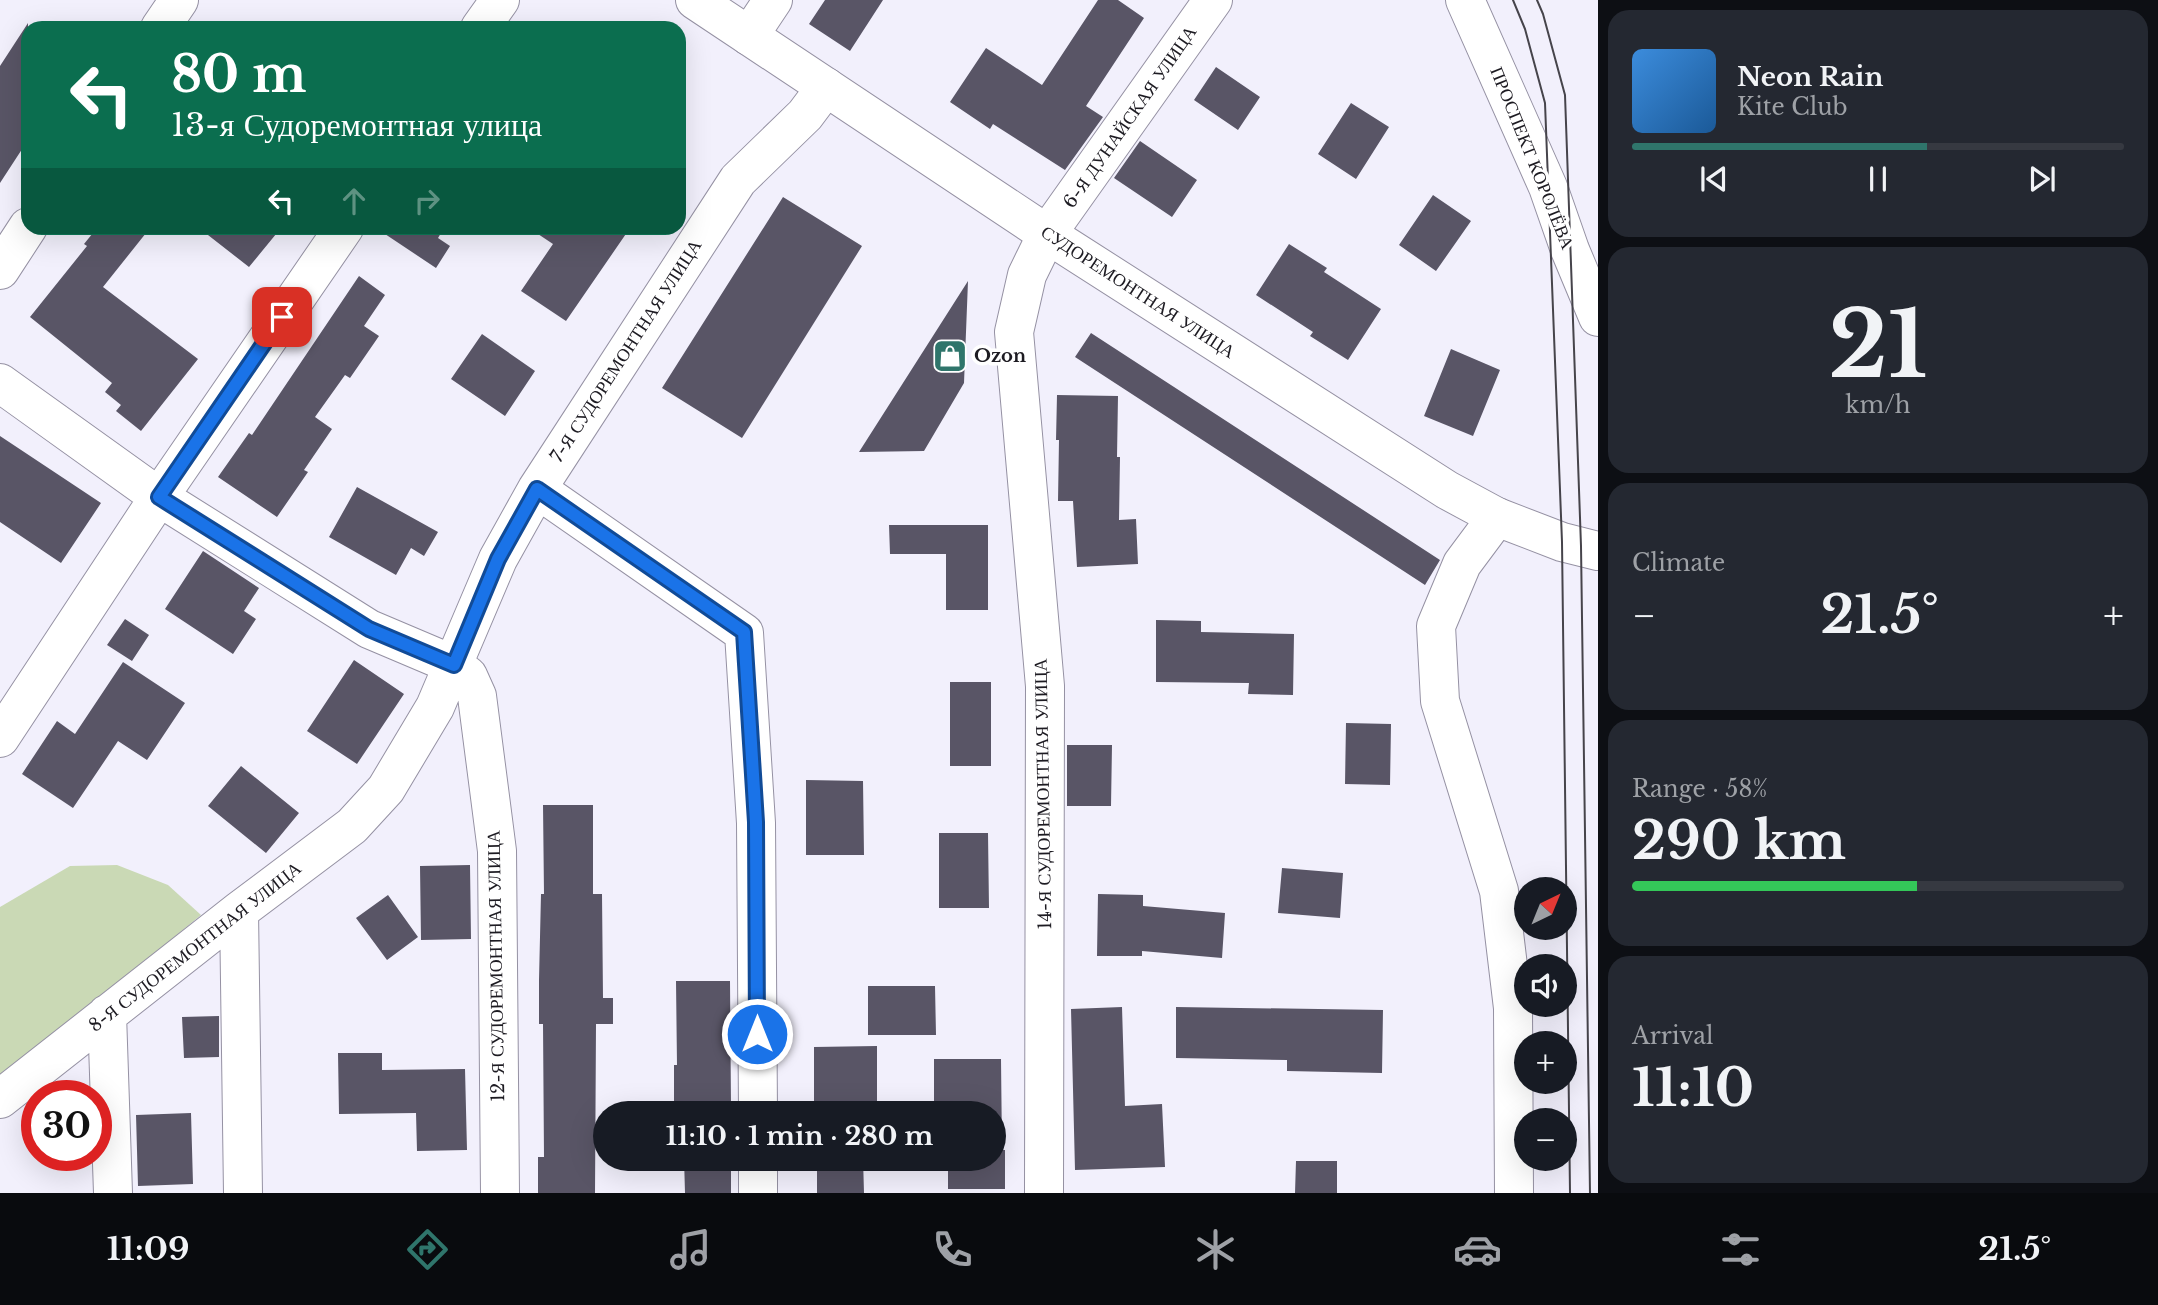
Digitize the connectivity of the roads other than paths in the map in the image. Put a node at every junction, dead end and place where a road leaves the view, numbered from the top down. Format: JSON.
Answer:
{"nodes":[{"id":1,"x":178,"y":0,"type":"edge"},
{"id":2,"x":499,"y":0,"type":"edge"},
{"id":3,"x":695,"y":0,"type":"edge"},
{"id":4,"x":773,"y":0,"type":"edge"},
{"id":5,"x":1213,"y":0,"type":"edge"},
{"id":6,"x":1465,"y":0,"type":"edge"},
{"id":7,"x":164,"y":21,"type":"edge"},
{"id":8,"x":485,"y":21,"type":"edge"},
{"id":9,"x":749,"y":36,"type":"junction"},
{"id":10,"x":826,"y":88,"type":"junction"},
{"id":11,"x":1047,"y":234,"type":"junction"},
{"id":12,"x":23,"y":235,"type":"edge"},
{"id":13,"x":339,"y":235,"type":"edge"},
{"id":14,"x":0,"y":270,"type":"edge"},
{"id":15,"x":1598,"y":317,"type":"edge"},
{"id":16,"x":0,"y":383,"type":"edge"},
{"id":17,"x":537,"y":489,"type":"junction"},
{"id":18,"x":159,"y":497,"type":"junction"},
{"id":19,"x":1497,"y":517,"type":"junction"},
{"id":20,"x":1598,"y":551,"type":"edge"},
{"id":21,"x":454,"y":665,"type":"junction"},
{"id":22,"x":0,"y":738,"type":"edge"},
{"id":23,"x":386,"y":789,"type":"joint"},
{"id":24,"x":239,"y":911,"type":"junction"},
{"id":25,"x":107,"y":1014,"type":"junction"},
{"id":26,"x":0,"y":1099,"type":"edge"},
{"id":27,"x":758,"y":1101,"type":"edge"},
{"id":28,"x":758,"y":1171,"type":"edge"},
{"id":29,"x":113,"y":1193,"type":"edge"},
{"id":30,"x":243,"y":1193,"type":"edge"},
{"id":31,"x":500,"y":1193,"type":"edge"},
{"id":32,"x":758,"y":1193,"type":"edge"},
{"id":33,"x":1044,"y":1193,"type":"edge"},
{"id":34,"x":1514,"y":1193,"type":"edge"}],
"edges":[{"from":1,"to":7,"type":"street"},
{"from":2,"to":8,"type":"street"},
{"from":3,"to":9,"type":"street","name":"СУДОРЕМОНТНАЯ УЛИЦА"},
{"from":4,"to":9,"type":"street"},
{"from":5,"to":11,"type":"street","name":"6-Я ДУНАЙСКАЯ УЛИЦА"},
{"from":6,"to":15,"type":"street","name":"ПРОСПЕКТ КОРОЛЁВА"},
{"from":9,"to":10,"type":"street","name":"СУДОРЕМОНТНАЯ УЛИЦА"},
{"from":10,"to":11,"type":"street","name":"СУДОРЕМОНТНАЯ УЛИЦА"},
{"from":10,"to":17,"type":"street","name":"7-Я СУДОРЕМОНТНАЯ УЛИЦА"},
{"from":11,"to":19,"type":"street","name":"СУДОРЕМОНТНАЯ УЛИЦА"},
{"from":11,"to":33,"type":"street","name":"14-Я СУДОРЕМОНТНАЯ УЛИЦА"},
{"from":12,"to":14,"type":"street"},
{"from":13,"to":18,"type":"street"},
{"from":16,"to":18,"type":"street"},
{"from":17,"to":21,"type":"street","name":"7-Я СУДОРЕМОНТНАЯ УЛИЦА"},
{"from":17,"to":27,"type":"street"},
{"from":18,"to":21,"type":"street"},
{"from":18,"to":22,"type":"street"},
{"from":19,"to":20,"type":"street","name":"СУДОРЕМОНТНАЯ УЛИЦА"},
{"from":19,"to":34,"type":"street"},
{"from":21,"to":23,"type":"street","name":"7-Я СУДОРЕМОНТНАЯ УЛИЦА"},
{"from":21,"to":31,"type":"street","name":"12-Я СУДОРЕМОНТНАЯ УЛИЦА"},
{"from":23,"to":24,"type":"street","name":"8-Я СУДОРЕМОНТНАЯ УЛИЦА"},
{"from":24,"to":25,"type":"street","name":"8-Я СУДОРЕМОНТНАЯ УЛИЦА"},
{"from":24,"to":30,"type":"street"},
{"from":25,"to":26,"type":"street","name":"8-Я СУДОРЕМОНТНАЯ УЛИЦА"},
{"from":25,"to":29,"type":"street"},
{"from":28,"to":32,"type":"street"}]}
